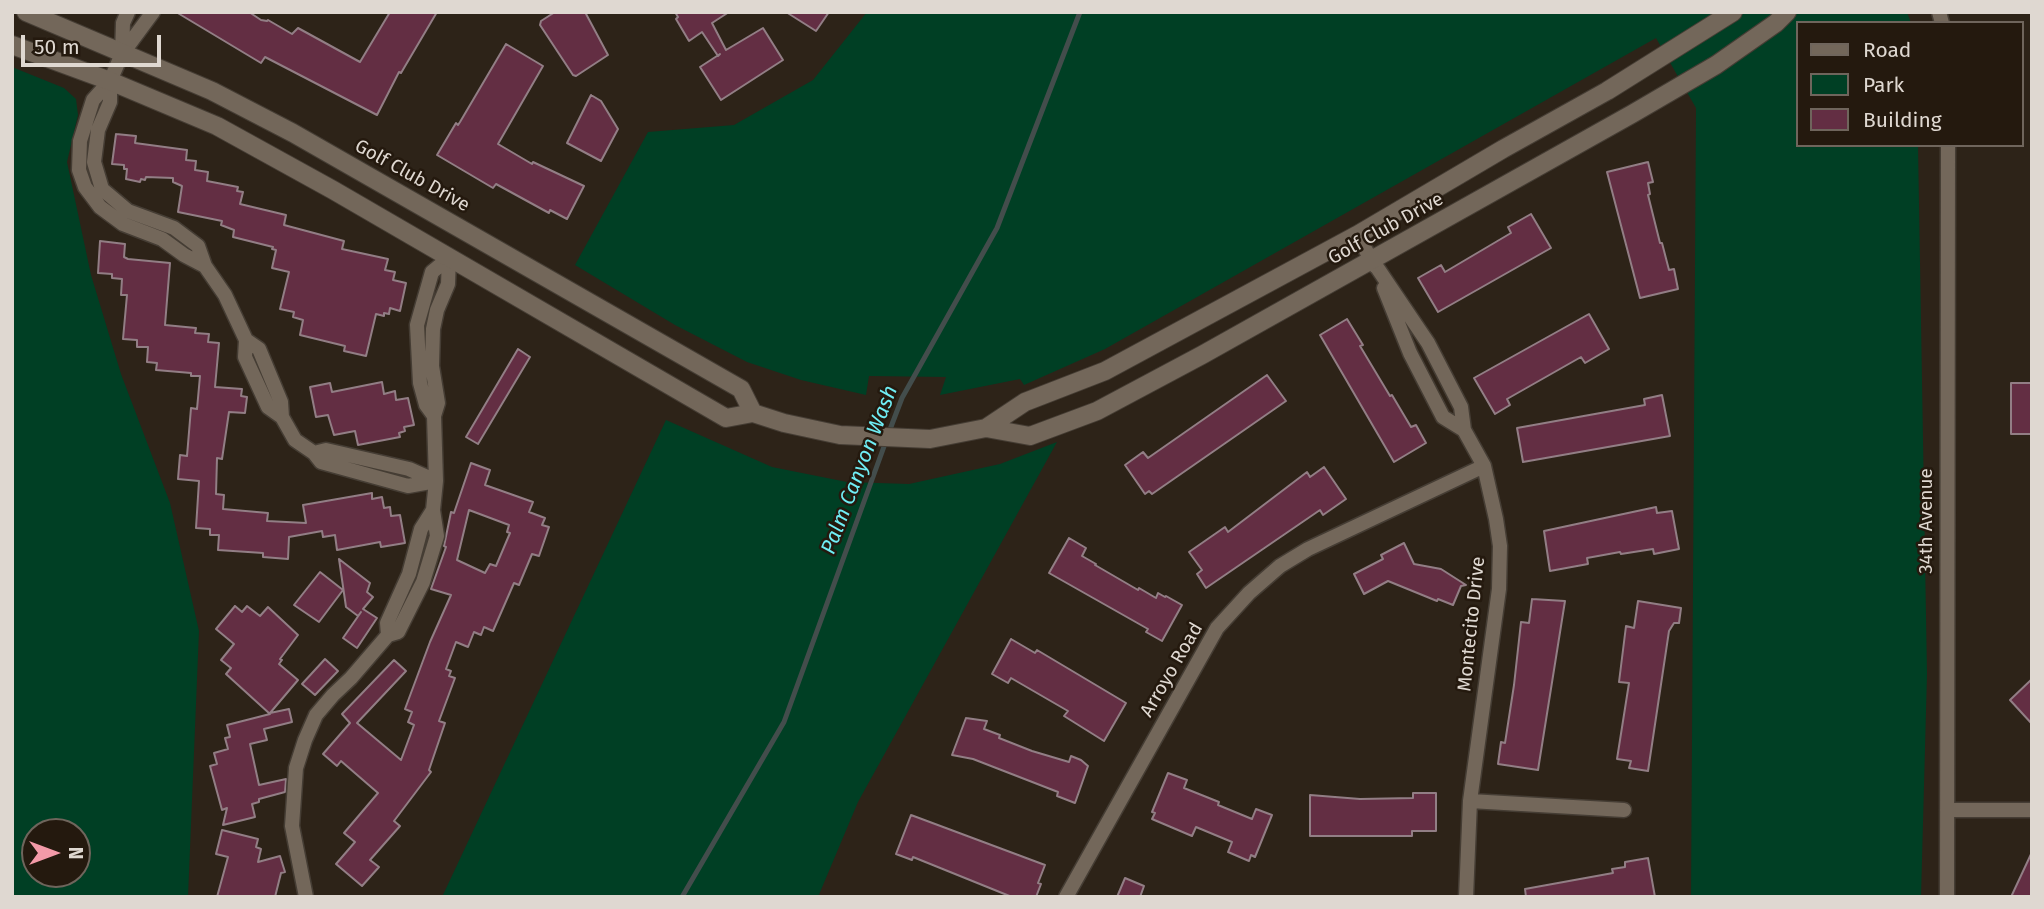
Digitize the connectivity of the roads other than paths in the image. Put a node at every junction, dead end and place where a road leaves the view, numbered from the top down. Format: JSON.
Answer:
{"nodes":[{"id":1,"x":26,"y":12,"type":"edge"},
{"id":2,"x":128,"y":12,"type":"edge"},
{"id":3,"x":153,"y":12,"type":"edge"},
{"id":4,"x":1733,"y":12,"type":"edge"},
{"id":5,"x":1787,"y":12,"type":"edge"},
{"id":6,"x":12,"y":45,"type":"edge"},
{"id":7,"x":122,"y":54,"type":"junction"},
{"id":8,"x":110,"y":81,"type":"junction"},
{"id":9,"x":1948,"y":147,"type":"edge"},
{"id":10,"x":1357,"y":236,"type":"junction"},
{"id":11,"x":449,"y":258,"type":"junction"},
{"id":12,"x":1372,"y":261,"type":"junction"},
{"id":13,"x":753,"y":413,"type":"junction"},
{"id":14,"x":986,"y":428,"type":"junction"},
{"id":15,"x":1464,"y":430,"type":"junction"},
{"id":16,"x":1484,"y":466,"type":"junction"},
{"id":17,"x":436,"y":481,"type":"junction"},
{"id":18,"x":1470,"y":801,"type":"junction"},
{"id":19,"x":1624,"y":810,"type":"dead end"},
{"id":20,"x":1947,"y":810,"type":"junction"},
{"id":21,"x":2032,"y":810,"type":"edge"},
{"id":22,"x":306,"y":897,"type":"edge"},
{"id":23,"x":1066,"y":897,"type":"edge"},
{"id":24,"x":1466,"y":897,"type":"edge"},
{"id":25,"x":1947,"y":897,"type":"edge"}],
"edges":[{"from":1,"to":7,"type":"street","name":"Golf Club Drive"},
{"from":2,"to":7,"type":"street"},
{"from":3,"to":7,"type":"street"},
{"from":4,"to":10,"type":"street","name":"Golf Club Drive"},
{"from":5,"to":12,"type":"street","name":"Golf Club Drive"},
{"from":6,"to":8,"type":"street","name":"Golf Club Drive"},
{"from":7,"to":8,"type":"street"},
{"from":7,"to":13,"type":"street","name":"Golf Club Drive"},
{"from":8,"to":11,"type":"street","name":"Golf Club Drive"},
{"from":8,"to":17,"type":"street"},
{"from":9,"to":20,"type":"street","name":"34th Avenue"},
{"from":10,"to":12,"type":"street"},
{"from":10,"to":14,"type":"street","name":"Golf Club Drive"},
{"from":11,"to":13,"type":"street","name":"Golf Club Drive"},
{"from":11,"to":17,"type":"street"},
{"from":12,"to":14,"type":"street","name":"Golf Club Drive"},
{"from":12,"to":15,"type":"street","name":"Montecito Drive"},
{"from":12,"to":15,"type":"street"},
{"from":13,"to":14,"type":"street","name":"Golf Club Drive"},
{"from":15,"to":16,"type":"street","name":"Montecito Drive"},
{"from":16,"to":18,"type":"street","name":"Montecito Drive"},
{"from":16,"to":23,"type":"street","name":"Arroyo Road"},
{"from":17,"to":22,"type":"street"},
{"from":18,"to":19,"type":"street"},
{"from":18,"to":24,"type":"street","name":"Montecito Drive"},
{"from":20,"to":21,"type":"street"},
{"from":20,"to":25,"type":"street","name":"34th Avenue"}]}
